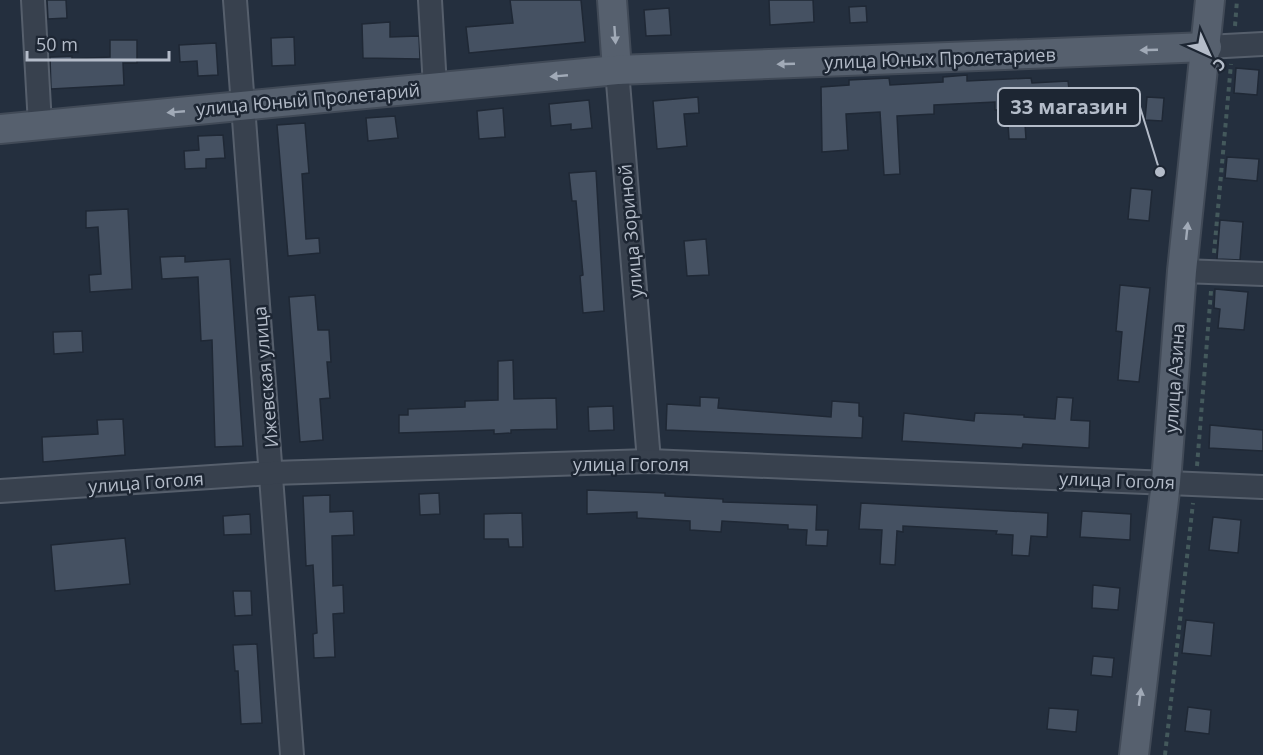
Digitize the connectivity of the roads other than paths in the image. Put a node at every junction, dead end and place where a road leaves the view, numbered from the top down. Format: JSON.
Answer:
{"nodes":[{"id":1,"x":33,"y":0,"type":"edge"},
{"id":2,"x":235,"y":0,"type":"edge"},
{"id":3,"x":430,"y":0,"type":"edge"},
{"id":4,"x":612,"y":0,"type":"edge"},
{"id":5,"x":1210,"y":0,"type":"edge"},
{"id":6,"x":1263,"y":44,"type":"edge"},
{"id":7,"x":1220,"y":46,"type":"junction"},
{"id":8,"x":617,"y":70,"type":"junction"},
{"id":9,"x":435,"y":87,"type":"junction"},
{"id":10,"x":242,"y":106,"type":"junction"},
{"id":11,"x":40,"y":125,"type":"junction"},
{"id":12,"x":0,"y":129,"type":"edge"},
{"id":13,"x":1182,"y":271,"type":"junction"},
{"id":14,"x":1263,"y":274,"type":"edge"},
{"id":15,"x":649,"y":462,"type":"junction"},
{"id":16,"x":272,"y":473,"type":"junction"},
{"id":17,"x":1166,"y":482,"type":"junction"},
{"id":18,"x":1263,"y":486,"type":"edge"},
{"id":19,"x":0,"y":491,"type":"edge"},
{"id":20,"x":292,"y":755,"type":"edge"},
{"id":21,"x":1134,"y":755,"type":"edge"}],
"edges":[{"from":1,"to":11,"type":"street"},
{"from":2,"to":10,"type":"street","name":"Ижевская улица"},
{"from":3,"to":9,"type":"street"},
{"from":4,"to":8,"type":"main road","name":"улица Зориной","one_way":true},
{"from":5,"to":7,"type":"main road","name":"улица Азина"},
{"from":6,"to":7,"type":"street","name":"улица Юных Пролетариев"},
{"from":7,"to":8,"type":"main road","name":"улица Юных Пролетариев","one_way":true},
{"from":13,"to":7,"type":"main road","name":"улица Азина","one_way":true},
{"from":8,"to":9,"type":"main road","name":"улица Юный Пролетарий","one_way":true},
{"from":8,"to":15,"type":"street","name":"улица Зориной"},
{"from":9,"to":10,"type":"main road","name":"улица Юный Пролетарий"},
{"from":10,"to":11,"type":"main road","name":"улица Юный Пролетарий","one_way":true},
{"from":10,"to":16,"type":"street","name":"Ижевская улица"},
{"from":11,"to":12,"type":"main road","name":"улица Юный Пролетарий"},
{"from":13,"to":14,"type":"street"},
{"from":13,"to":17,"type":"main road","name":"улица Азина"},
{"from":15,"to":16,"type":"street","name":"улица Гоголя"},
{"from":15,"to":17,"type":"street","name":"улица Гоголя"},
{"from":16,"to":19,"type":"street","name":"улица Гоголя"},
{"from":16,"to":20,"type":"street","name":"Ижевская улица"},
{"from":17,"to":18,"type":"street","name":"улица Гоголя"},
{"from":21,"to":17,"type":"main road","name":"улица Азина","one_way":true}]}
